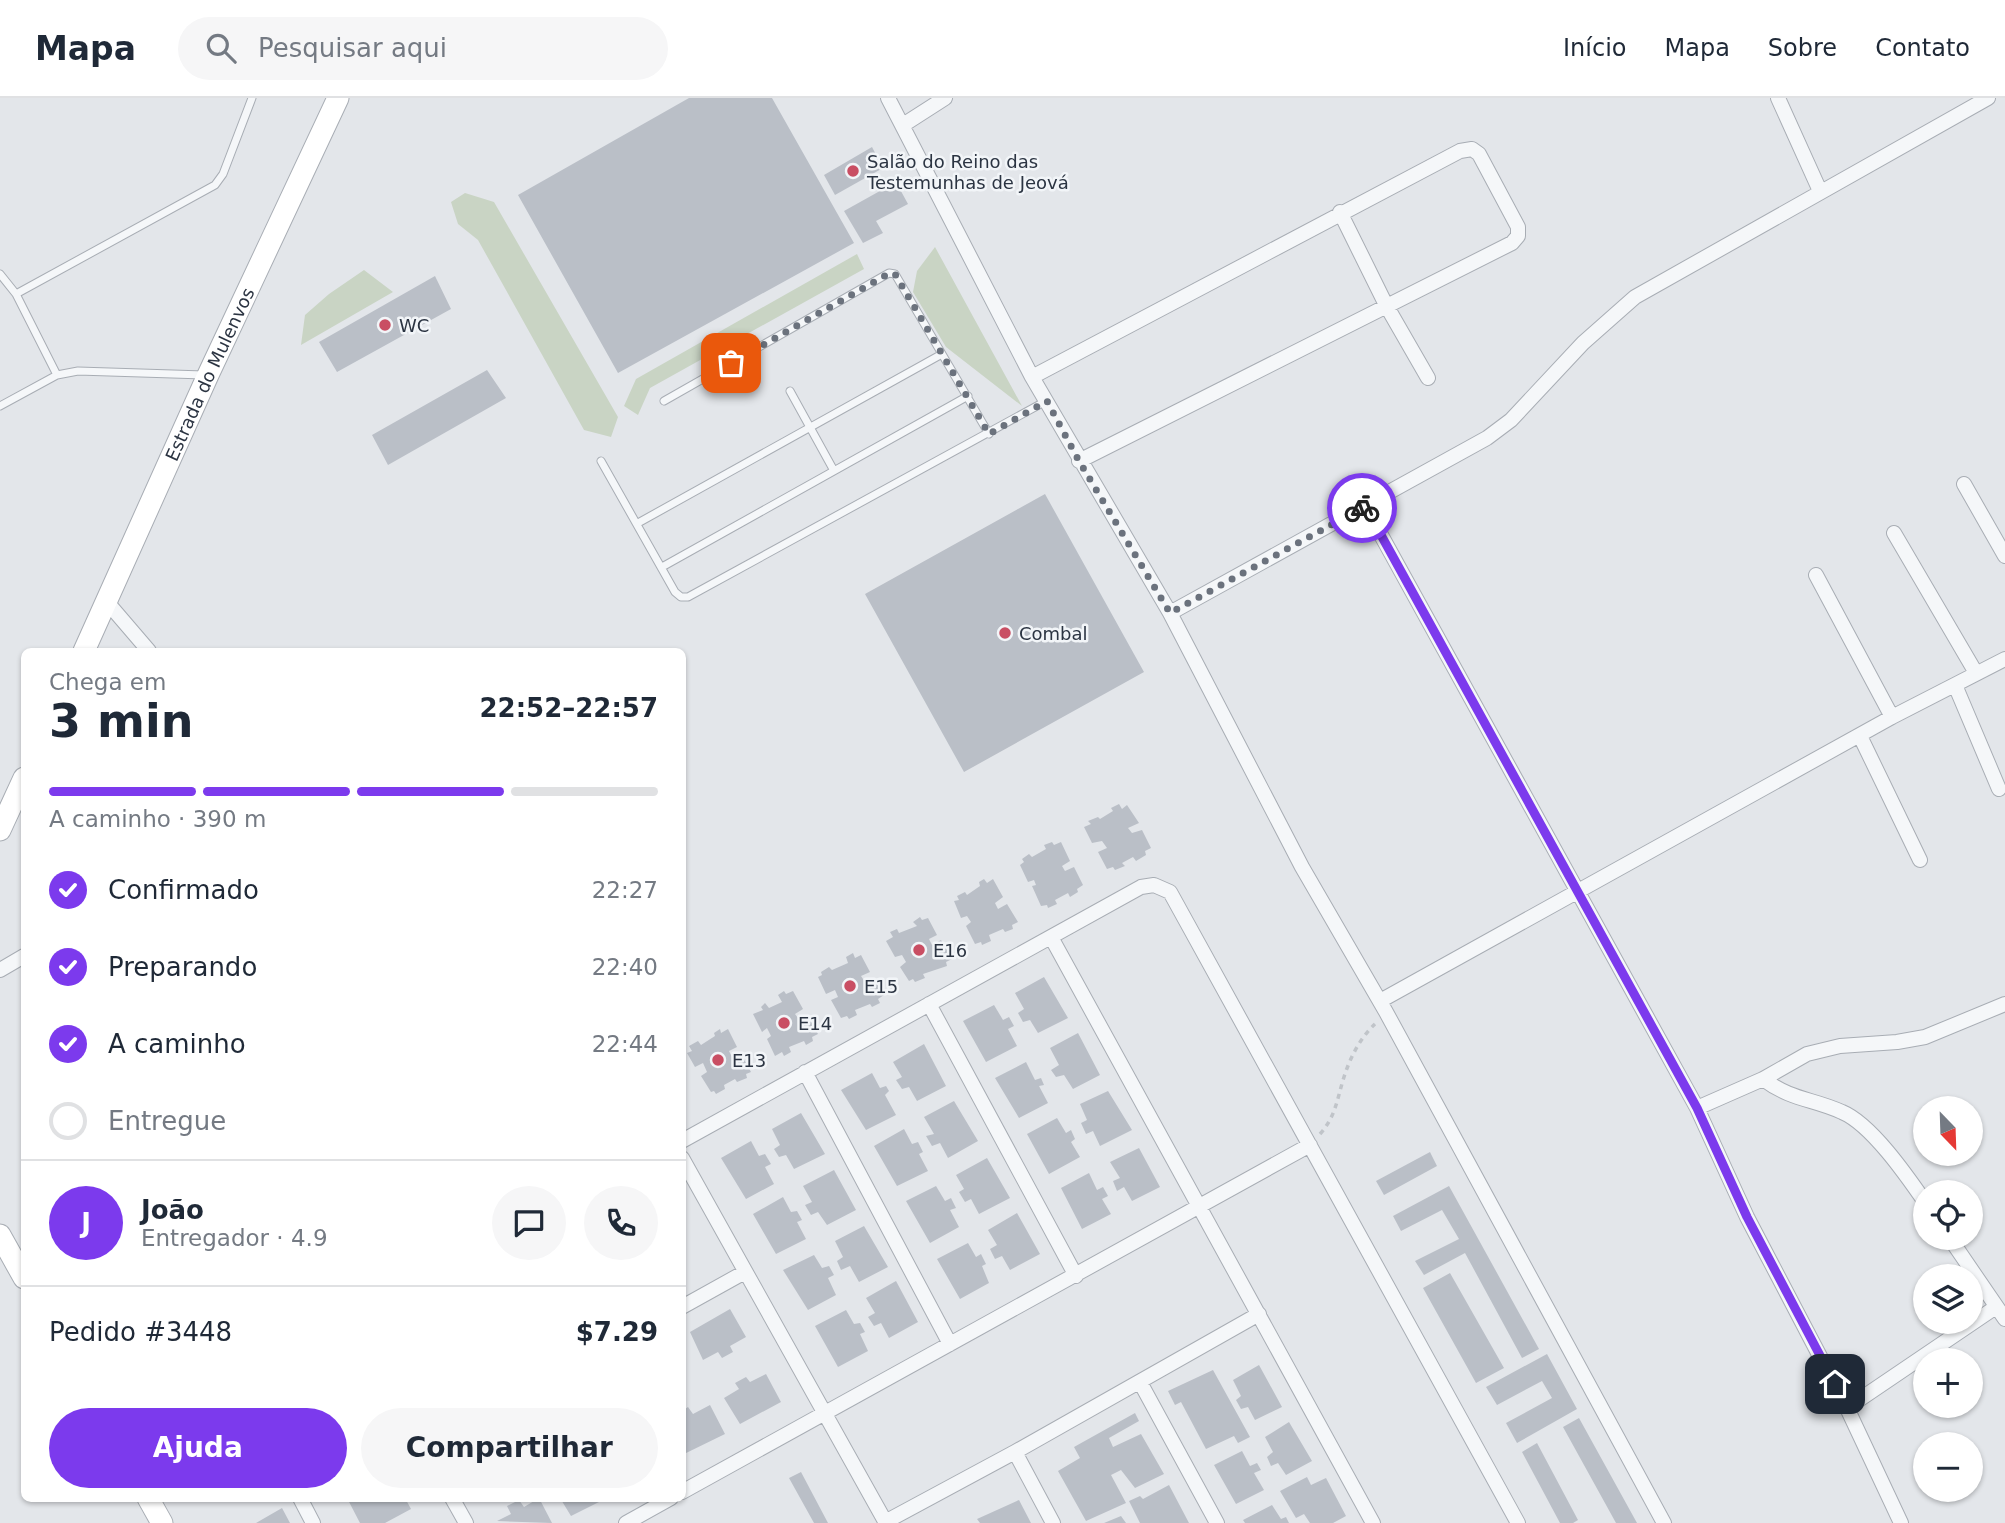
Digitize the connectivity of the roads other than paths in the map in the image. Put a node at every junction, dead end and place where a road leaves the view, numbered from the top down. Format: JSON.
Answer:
{"nodes":[{"id":1,"x":252,"y":98,"type":"edge"},
{"id":2,"x":338,"y":98,"type":"edge"},
{"id":3,"x":888,"y":98,"type":"edge"},
{"id":4,"x":945,"y":98,"type":"edge"},
{"id":5,"x":1778,"y":98,"type":"edge"},
{"id":6,"x":1988,"y":98,"type":"edge"},
{"id":7,"x":903,"y":125,"type":"junction"},
{"id":8,"x":1820,"y":191,"type":"junction"},
{"id":9,"x":1340,"y":212,"type":"junction"},
{"id":10,"x":0,"y":274,"type":"edge"},
{"id":11,"x":16,"y":294,"type":"junction"},
{"id":12,"x":1386,"y":305,"type":"junction"},
{"id":13,"x":920,"y":316,"type":"junction"},
{"id":14,"x":908,"y":323,"type":"dead end"},
{"id":15,"x":942,"y":354,"type":"junction"},
{"id":16,"x":57,"y":375,"type":"junction"},
{"id":17,"x":208,"y":375,"type":"junction"},
{"id":18,"x":1032,"y":377,"type":"junction"},
{"id":19,"x":1428,"y":378,"type":"dead end"},
{"id":20,"x":800,"y":385,"type":"dead end"},
{"id":21,"x":788,"y":391,"type":"junction"},
{"id":22,"x":968,"y":396,"type":"junction"},
{"id":23,"x":778,"y":397,"type":"dead end"},
{"id":24,"x":663,"y":401,"type":"dead end"},
{"id":25,"x":1047,"y":401,"type":"junction"},
{"id":26,"x":0,"y":406,"type":"edge"},
{"id":27,"x":811,"y":429,"type":"junction"},
{"id":28,"x":989,"y":434,"type":"junction"},
{"id":29,"x":601,"y":461,"type":"dead end"},
{"id":30,"x":1079,"y":461,"type":"junction"},
{"id":31,"x":833,"y":469,"type":"junction"},
{"id":32,"x":629,"y":482,"type":"dead end"},
{"id":33,"x":1964,"y":484,"type":"dead end"},
{"id":34,"x":617,"y":489,"type":"junction"},
{"id":35,"x":1365,"y":506,"type":"junction"},
{"id":36,"x":638,"y":523,"type":"junction"},
{"id":37,"x":1894,"y":533,"type":"dead end"},
{"id":38,"x":2005,"y":556,"type":"edge"},
{"id":39,"x":662,"y":567,"type":"junction"},
{"id":40,"x":1816,"y":575,"type":"dead end"},
{"id":41,"x":107,"y":602,"type":"junction"},
{"id":42,"x":1170,"y":613,"type":"junction"},
{"id":43,"x":85,"y":648,"type":"edge"},
{"id":44,"x":146,"y":648,"type":"edge"},
{"id":45,"x":2005,"y":659,"type":"edge"},
{"id":46,"x":1976,"y":673,"type":"junction"},
{"id":47,"x":1955,"y":685,"type":"junction"},
{"id":48,"x":1892,"y":717,"type":"junction"},
{"id":49,"x":1860,"y":736,"type":"junction"},
{"id":50,"x":21,"y":784,"type":"edge"},
{"id":51,"x":1999,"y":789,"type":"dead end"},
{"id":52,"x":0,"y":830,"type":"edge"},
{"id":53,"x":1920,"y":860,"type":"dead end"},
{"id":54,"x":1577,"y":893,"type":"junction"},
{"id":55,"x":1051,"y":937,"type":"junction"},
{"id":56,"x":21,"y":958,"type":"edge"},
{"id":57,"x":0,"y":970,"type":"edge"},
{"id":58,"x":929,"y":1004,"type":"junction"},
{"id":59,"x":2005,"y":1004,"type":"edge"},
{"id":60,"x":1383,"y":1007,"type":"junction"},
{"id":61,"x":805,"y":1072,"type":"junction"},
{"id":62,"x":1763,"y":1079,"type":"junction"},
{"id":63,"x":1697,"y":1108,"type":"junction"},
{"id":64,"x":686,"y":1139,"type":"edge"},
{"id":65,"x":1310,"y":1145,"type":"junction"},
{"id":66,"x":686,"y":1165,"type":"edge"},
{"id":67,"x":1913,"y":1185,"type":"edge"},
{"id":68,"x":1199,"y":1208,"type":"junction"},
{"id":69,"x":0,"y":1235,"type":"edge"},
{"id":70,"x":1958,"y":1250,"type":"edge"},
{"id":71,"x":744,"y":1272,"type":"junction"},
{"id":72,"x":21,"y":1273,"type":"edge"},
{"id":73,"x":1076,"y":1276,"type":"junction"},
{"id":74,"x":686,"y":1305,"type":"edge"},
{"id":75,"x":1996,"y":1307,"type":"junction"},
{"id":76,"x":1259,"y":1314,"type":"junction"},
{"id":77,"x":2005,"y":1320,"type":"edge"},
{"id":78,"x":950,"y":1344,"type":"junction"},
{"id":79,"x":1140,"y":1382,"type":"junction"},
{"id":80,"x":1847,"y":1408,"type":"junction"},
{"id":81,"x":825,"y":1414,"type":"junction"},
{"id":82,"x":1015,"y":1452,"type":"junction"},
{"id":83,"x":686,"y":1490,"type":"edge"},
{"id":84,"x":150,"y":1502,"type":"edge"},
{"id":85,"x":302,"y":1502,"type":"edge"},
{"id":86,"x":454,"y":1502,"type":"edge"},
{"id":87,"x":664,"y":1502,"type":"edge"},
{"id":88,"x":886,"y":1522,"type":"edge"},
{"id":89,"x":162,"y":1523,"type":"edge"},
{"id":90,"x":313,"y":1523,"type":"edge"},
{"id":91,"x":466,"y":1523,"type":"edge"},
{"id":92,"x":626,"y":1523,"type":"edge"},
{"id":93,"x":1054,"y":1523,"type":"edge"},
{"id":94,"x":1217,"y":1523,"type":"edge"},
{"id":95,"x":1373,"y":1523,"type":"edge"},
{"id":96,"x":1518,"y":1523,"type":"edge"},
{"id":97,"x":1664,"y":1523,"type":"edge"},
{"id":98,"x":1901,"y":1523,"type":"edge"}],
"edges":[{"from":1,"to":11,"type":"lane"},
{"from":2,"to":17,"type":"street","name":"Estrada do Mulenvos"},
{"from":3,"to":7,"type":"street"},
{"from":4,"to":7,"type":"street"},
{"from":5,"to":8,"type":"street"},
{"from":6,"to":8,"type":"street"},
{"from":7,"to":18,"type":"street"},
{"from":8,"to":35,"type":"street"},
{"from":9,"to":12,"type":"street"},
{"from":9,"to":12,"type":"street"},
{"from":9,"to":18,"type":"street"},
{"from":10,"to":11,"type":"lane"},
{"from":11,"to":16,"type":"lane"},
{"from":12,"to":19,"type":"street"},
{"from":12,"to":30,"type":"street"},
{"from":13,"to":14,"type":"lane"},
{"from":13,"to":15,"type":"lane"},
{"from":13,"to":24,"type":"lane"},
{"from":15,"to":22,"type":"lane"},
{"from":15,"to":27,"type":"lane"},
{"from":16,"to":17,"type":"lane"},
{"from":16,"to":26,"type":"lane"},
{"from":17,"to":41,"type":"street","name":"Estrada do Mulenvos"},
{"from":18,"to":25,"type":"street"},
{"from":20,"to":21,"type":"lane"},
{"from":21,"to":23,"type":"lane"},
{"from":21,"to":27,"type":"lane"},
{"from":22,"to":28,"type":"lane"},
{"from":22,"to":31,"type":"lane"},
{"from":25,"to":28,"type":"lane"},
{"from":25,"to":30,"type":"street"},
{"from":27,"to":31,"type":"lane"},
{"from":27,"to":36,"type":"lane"},
{"from":28,"to":39,"type":"lane"},
{"from":29,"to":34,"type":"lane"},
{"from":30,"to":42,"type":"street"},
{"from":31,"to":39,"type":"lane"},
{"from":32,"to":34,"type":"lane"},
{"from":33,"to":38,"type":"street"},
{"from":34,"to":36,"type":"lane"},
{"from":35,"to":42,"type":"street"},
{"from":35,"to":54,"type":"street"},
{"from":36,"to":39,"type":"lane"},
{"from":37,"to":46,"type":"street"},
{"from":40,"to":48,"type":"street"},
{"from":41,"to":43,"type":"street","name":"Estrada do Mulenvos"},
{"from":41,"to":44,"type":"street"},
{"from":42,"to":60,"type":"street"},
{"from":45,"to":46,"type":"street"},
{"from":46,"to":47,"type":"street"},
{"from":47,"to":48,"type":"street"},
{"from":47,"to":51,"type":"street"},
{"from":48,"to":49,"type":"street"},
{"from":49,"to":53,"type":"street"},
{"from":49,"to":54,"type":"street"},
{"from":50,"to":52,"type":"street"},
{"from":54,"to":60,"type":"street"},
{"from":54,"to":63,"type":"street"},
{"from":55,"to":58,"type":"street"},
{"from":55,"to":65,"type":"street"},
{"from":55,"to":68,"type":"street"},
{"from":56,"to":57,"type":"street"},
{"from":58,"to":61,"type":"street"},
{"from":58,"to":73,"type":"street"},
{"from":59,"to":62,"type":"street"},
{"from":60,"to":97,"type":"street"},
{"from":61,"to":64,"type":"street"},
{"from":61,"to":78,"type":"street"},
{"from":62,"to":63,"type":"street"},
{"from":62,"to":67,"type":"street"},
{"from":63,"to":80,"type":"street"},
{"from":65,"to":68,"type":"street"},
{"from":65,"to":96,"type":"street"},
{"from":66,"to":71,"type":"street"},
{"from":68,"to":73,"type":"street"},
{"from":68,"to":76,"type":"street"},
{"from":69,"to":72,"type":"street"},
{"from":70,"to":75,"type":"street"},
{"from":71,"to":74,"type":"street"},
{"from":71,"to":81,"type":"street"},
{"from":73,"to":78,"type":"street"},
{"from":75,"to":77,"type":"street"},
{"from":75,"to":80,"type":"street"},
{"from":76,"to":79,"type":"street"},
{"from":76,"to":95,"type":"street"},
{"from":78,"to":81,"type":"street"},
{"from":79,"to":82,"type":"street"},
{"from":79,"to":94,"type":"street"},
{"from":80,"to":98,"type":"street"},
{"from":81,"to":83,"type":"street"},
{"from":81,"to":88,"type":"street"},
{"from":82,"to":88,"type":"street"},
{"from":82,"to":93,"type":"street"},
{"from":84,"to":89,"type":"street"},
{"from":85,"to":90,"type":"street"},
{"from":86,"to":91,"type":"street"},
{"from":87,"to":92,"type":"street"}]}
